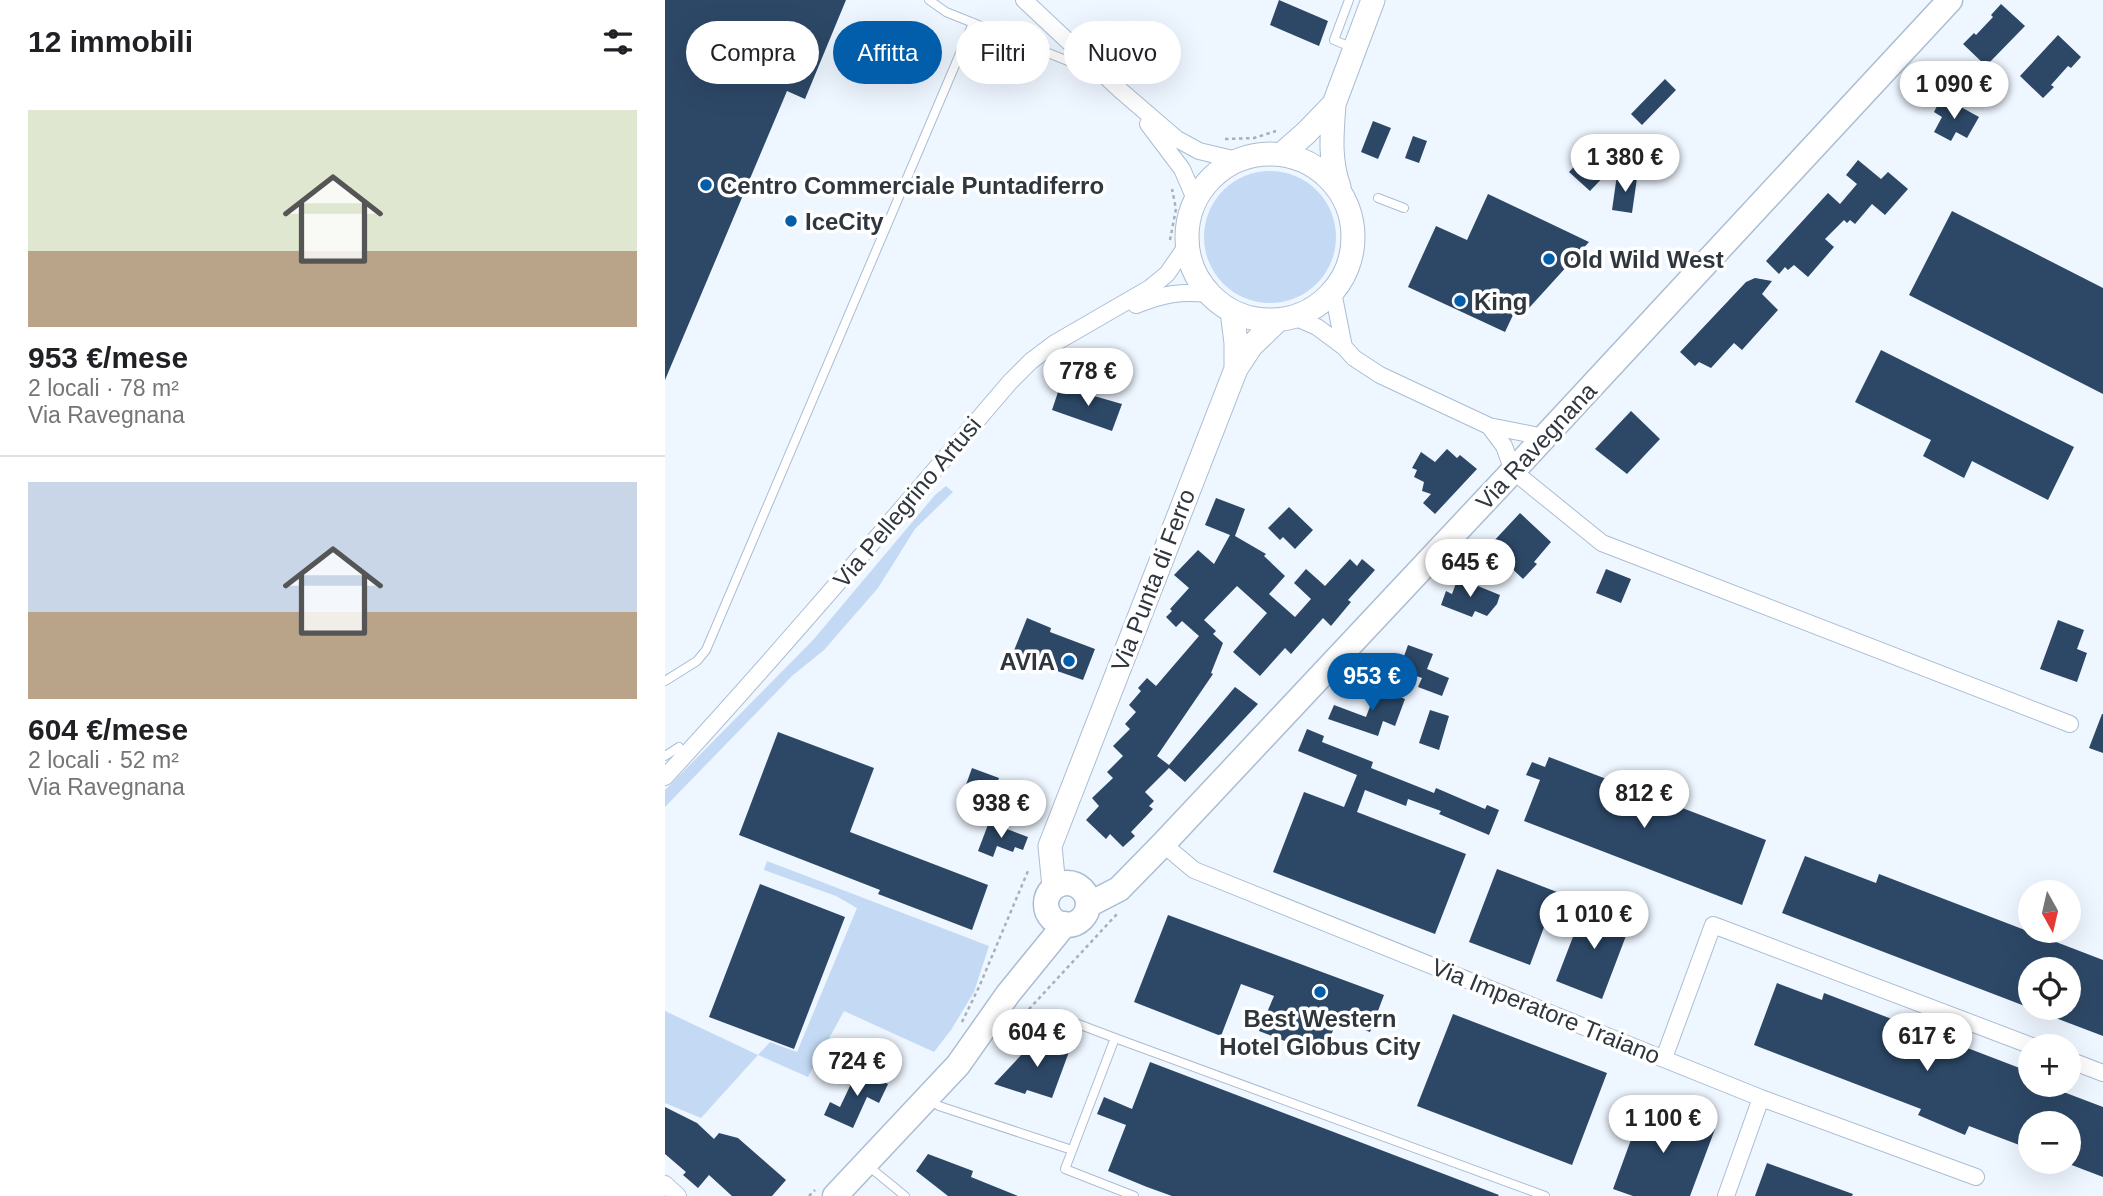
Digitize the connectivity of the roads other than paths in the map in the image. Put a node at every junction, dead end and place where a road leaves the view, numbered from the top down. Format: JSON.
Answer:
{"nodes":[{"id":1,"x":929,"y":0,"type":"edge"},
{"id":2,"x":1024,"y":0,"type":"edge"},
{"id":3,"x":1349,"y":0,"type":"edge"},
{"id":4,"x":1373,"y":0,"type":"edge"},
{"id":5,"x":1950,"y":0,"type":"edge"},
{"id":6,"x":968,"y":21,"type":"edge"},
{"id":7,"x":1064,"y":38,"type":"edge"},
{"id":8,"x":1355,"y":49,"type":"junction"},
{"id":9,"x":956,"y":63,"type":"edge"},
{"id":10,"x":1114,"y":84,"type":"edge"},
{"id":11,"x":1120,"y":90,"type":"junction"},
{"id":12,"x":1334,"y":104,"type":"junction"},
{"id":13,"x":1282,"y":154,"type":"junction"},
{"id":14,"x":1237,"y":160,"type":"junction"},
{"id":15,"x":1340,"y":190,"type":"junction"},
{"id":16,"x":1378,"y":198,"type":"dead end"},
{"id":17,"x":1195,"y":200,"type":"junction"},
{"id":18,"x":1404,"y":208,"type":"dead end"},
{"id":19,"x":1178,"y":244,"type":"junction"},
{"id":20,"x":1333,"y":292,"type":"junction"},
{"id":21,"x":1209,"y":294,"type":"junction"},
{"id":22,"x":1232,"y":311,"type":"junction"},
{"id":23,"x":1286,"y":318,"type":"junction"},
{"id":24,"x":1088,"y":324,"type":"junction"},
{"id":25,"x":1344,"y":347,"type":"junction"},
{"id":26,"x":1235,"y":369,"type":"junction"},
{"id":27,"x":1489,"y":426,"type":"junction"},
{"id":28,"x":1544,"y":438,"type":"junction"},
{"id":29,"x":1513,"y":471,"type":"junction"},
{"id":30,"x":665,"y":681,"type":"edge"},
{"id":31,"x":738,"y":694,"type":"junction"},
{"id":32,"x":2070,"y":724,"type":"dead end"},
{"id":33,"x":680,"y":747,"type":"junction"},
{"id":34,"x":665,"y":756,"type":"edge"},
{"id":35,"x":665,"y":762,"type":"edge"},
{"id":36,"x":665,"y":777,"type":"edge"},
{"id":37,"x":1163,"y":844,"type":"junction"},
{"id":38,"x":1074,"y":892,"type":"junction"},
{"id":39,"x":1058,"y":921,"type":"junction"},
{"id":40,"x":1078,"y":1024,"type":"dead end"},
{"id":41,"x":1115,"y":1038,"type":"junction"},
{"id":42,"x":2018,"y":1041,"type":"edge"},
{"id":43,"x":1664,"y":1058,"type":"junction"},
{"id":44,"x":2081,"y":1065,"type":"edge"},
{"id":45,"x":2103,"y":1073,"type":"edge"},
{"id":46,"x":927,"y":1097,"type":"junction"},
{"id":47,"x":1761,"y":1098,"type":"junction"},
{"id":48,"x":1072,"y":1150,"type":"junction"},
{"id":49,"x":865,"y":1163,"type":"junction"},
{"id":50,"x":1976,"y":1177,"type":"dead end"},
{"id":51,"x":665,"y":1184,"type":"edge"},
{"id":52,"x":826,"y":1191,"type":"edge"},
{"id":53,"x":678,"y":1196,"type":"edge"},
{"id":54,"x":905,"y":1196,"type":"edge"},
{"id":55,"x":1134,"y":1196,"type":"edge"},
{"id":56,"x":1545,"y":1196,"type":"edge"},
{"id":57,"x":1726,"y":1196,"type":"edge"}],
"edges":[{"from":1,"to":6,"type":"lane"},
{"from":2,"to":7,"type":"street"},
{"from":3,"to":8,"type":"lane"},
{"from":4,"to":8,"type":"street"},
{"from":5,"to":28,"type":"main road","name":"Via Ravegnana"},
{"from":8,"to":12,"type":"street"},
{"from":9,"to":30,"type":"lane"},
{"from":10,"to":11,"type":"street"},
{"from":11,"to":14,"type":"street"},
{"from":11,"to":17,"type":"street"},
{"from":12,"to":13,"type":"street"},
{"from":12,"to":15,"type":"street"},
{"from":13,"to":14,"type":"street"},
{"from":13,"to":15,"type":"street"},
{"from":14,"to":17,"type":"street"},
{"from":15,"to":20,"type":"street"},
{"from":16,"to":18,"type":"lane"},
{"from":17,"to":19,"type":"street"},
{"from":19,"to":21,"type":"street"},
{"from":19,"to":24,"type":"street"},
{"from":20,"to":23,"type":"street"},
{"from":20,"to":25,"type":"street"},
{"from":21,"to":22,"type":"street"},
{"from":21,"to":24,"type":"street"},
{"from":22,"to":23,"type":"street"},
{"from":22,"to":26,"type":"street","name":"Via Punta di Ferro"},
{"from":23,"to":25,"type":"street"},
{"from":23,"to":26,"type":"street"},
{"from":24,"to":31,"type":"street","name":"Via Pellegrino Artusi"},
{"from":25,"to":27,"type":"street"},
{"from":26,"to":38,"type":"street","name":"Via Punta di Ferro"},
{"from":27,"to":28,"type":"street"},
{"from":27,"to":29,"type":"street"},
{"from":28,"to":29,"type":"main road","name":"Via Ravegnana"},
{"from":29,"to":32,"type":"street"},
{"from":29,"to":37,"type":"main road","name":"Via Ravegnana"},
{"from":31,"to":33,"type":"street"},
{"from":31,"to":36,"type":"street"},
{"from":33,"to":34,"type":"lane"},
{"from":33,"to":35,"type":"street"},
{"from":37,"to":38,"type":"main road","name":"Via Ravegnana"},
{"from":37,"to":43,"type":"street","name":"Via Imperatore Traiano"},
{"from":38,"to":39,"type":"main road","name":"Via Ravegnana"},
{"from":38,"to":39,"type":"main road"},
{"from":39,"to":46,"type":"main road"},
{"from":40,"to":41,"type":"lane"},
{"from":41,"to":48,"type":"lane"},
{"from":41,"to":56,"type":"lane"},
{"from":42,"to":43,"type":"street"},
{"from":43,"to":47,"type":"street","name":"Via Imperatore Traiano"},
{"from":44,"to":45,"type":"street"},
{"from":46,"to":48,"type":"lane"},
{"from":46,"to":49,"type":"main road"},
{"from":47,"to":50,"type":"street","name":"Via Imperatore Traiano"},
{"from":47,"to":57,"type":"street"},
{"from":48,"to":55,"type":"lane"},
{"from":49,"to":52,"type":"main road"},
{"from":49,"to":54,"type":"lane"},
{"from":51,"to":53,"type":"street"}]}
